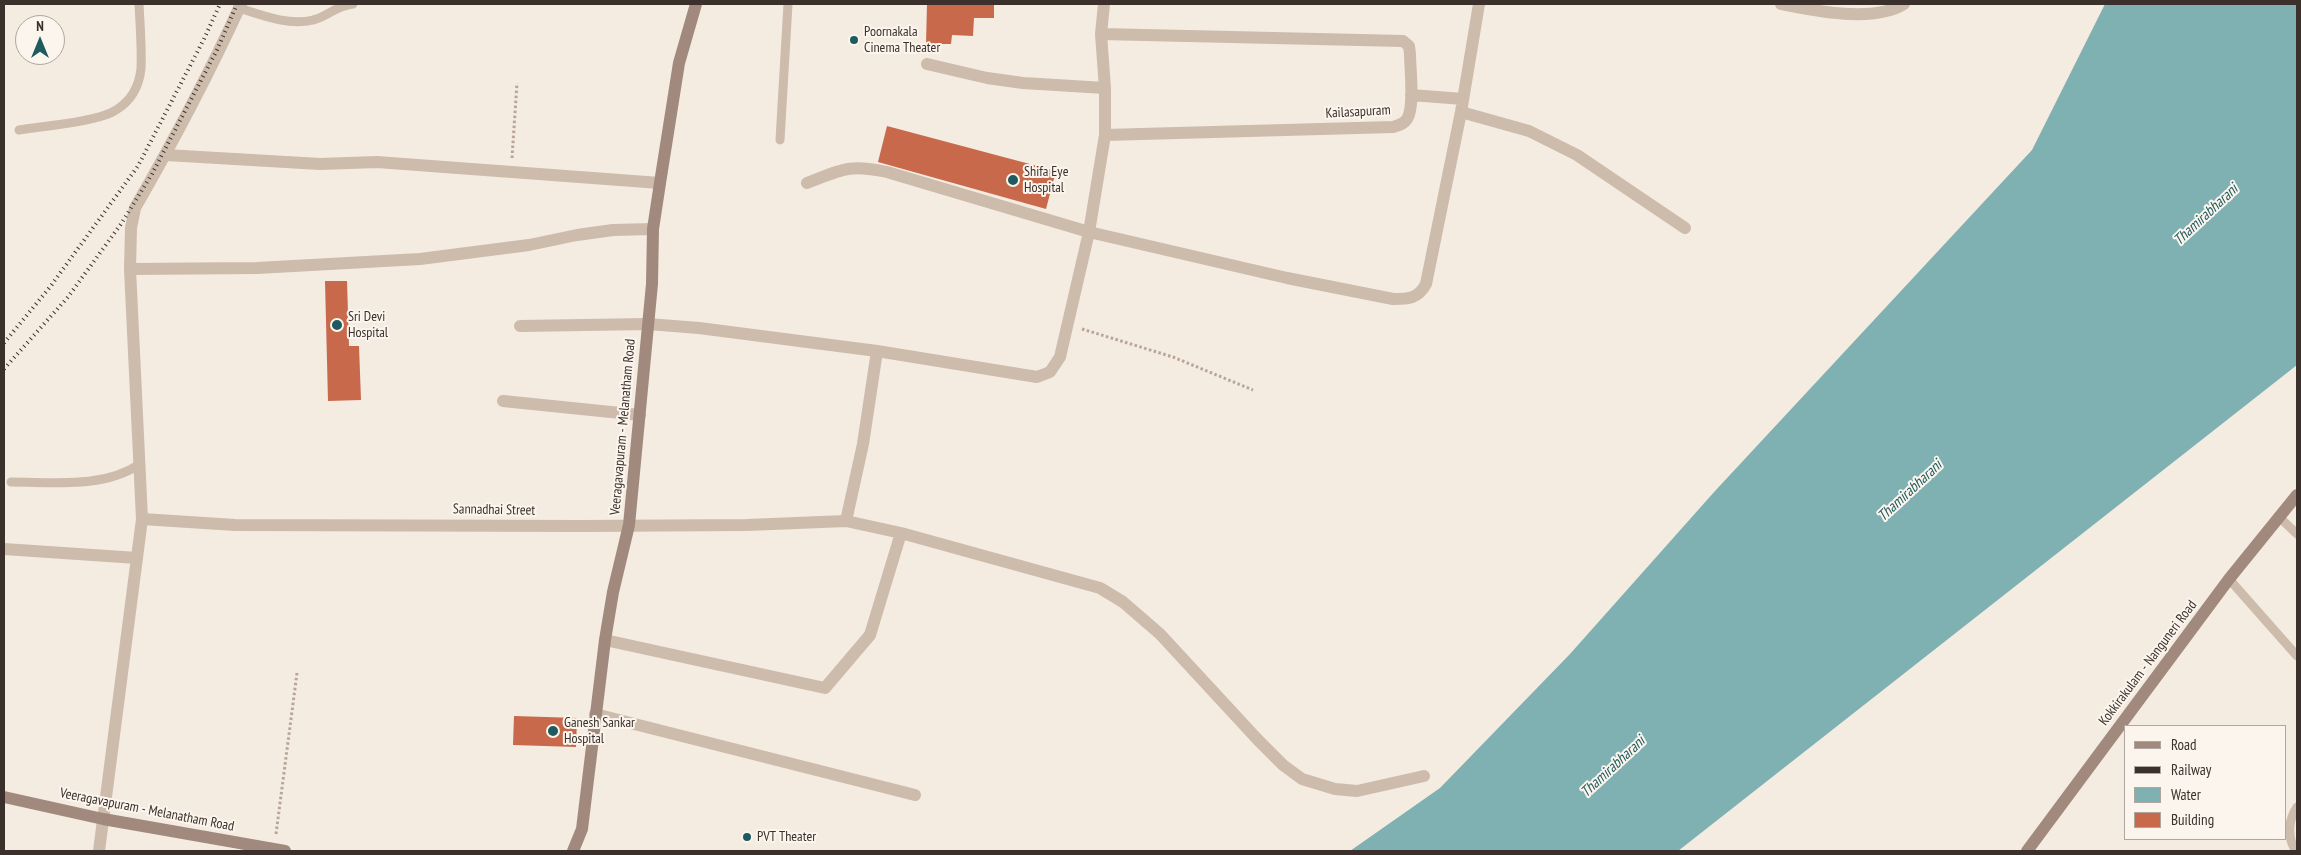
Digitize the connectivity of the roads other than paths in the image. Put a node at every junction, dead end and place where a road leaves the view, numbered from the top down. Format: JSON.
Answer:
{"nodes":[{"id":1,"x":139,"y":4,"type":"edge"},
{"id":2,"x":353,"y":4,"type":"edge"},
{"id":3,"x":696,"y":4,"type":"edge"},
{"id":4,"x":788,"y":4,"type":"edge"},
{"id":5,"x":1104,"y":4,"type":"edge"},
{"id":6,"x":1479,"y":4,"type":"edge"},
{"id":7,"x":1781,"y":4,"type":"edge"},
{"id":8,"x":1904,"y":4,"type":"edge"},
{"id":9,"x":240,"y":6,"type":"edge"},
{"id":10,"x":1101,"y":34,"type":"junction"},
{"id":11,"x":928,"y":64,"type":"dead end"},
{"id":12,"x":1105,"y":88,"type":"junction"},
{"id":13,"x":1411,"y":95,"type":"junction"},
{"id":14,"x":1463,"y":99,"type":"junction"},
{"id":15,"x":1461,"y":112,"type":"junction"},
{"id":16,"x":19,"y":130,"type":"dead end"},
{"id":17,"x":1105,"y":135,"type":"junction"},
{"id":18,"x":780,"y":140,"type":"dead end"},
{"id":19,"x":166,"y":155,"type":"junction"},
{"id":20,"x":660,"y":183,"type":"junction"},
{"id":21,"x":807,"y":184,"type":"dead end"},
{"id":22,"x":1685,"y":228,"type":"dead end"},
{"id":23,"x":653,"y":229,"type":"junction"},
{"id":24,"x":1089,"y":232,"type":"junction"},
{"id":25,"x":130,"y":269,"type":"junction"},
{"id":26,"x":648,"y":324,"type":"junction"},
{"id":27,"x":520,"y":326,"type":"dead end"},
{"id":28,"x":877,"y":351,"type":"junction"},
{"id":29,"x":503,"y":400,"type":"dead end"},
{"id":30,"x":640,"y":415,"type":"junction"},
{"id":31,"x":140,"y":464,"type":"junction"},
{"id":32,"x":11,"y":482,"type":"dead end"},
{"id":33,"x":2297,"y":495,"type":"edge"},
{"id":34,"x":2278,"y":516,"type":"junction"},
{"id":35,"x":142,"y":519,"type":"junction"},
{"id":36,"x":846,"y":521,"type":"junction"},
{"id":37,"x":629,"y":525,"type":"junction"},
{"id":38,"x":901,"y":533,"type":"junction"},
{"id":39,"x":2297,"y":534,"type":"edge"},
{"id":40,"x":4,"y":549,"type":"edge"},
{"id":41,"x":137,"y":558,"type":"junction"},
{"id":42,"x":2229,"y":579,"type":"junction"},
{"id":43,"x":605,"y":640,"type":"junction"},
{"id":44,"x":2297,"y":656,"type":"edge"},
{"id":45,"x":595,"y":714,"type":"junction"},
{"id":46,"x":1424,"y":776,"type":"dead end"},
{"id":47,"x":915,"y":795,"type":"dead end"},
{"id":48,"x":4,"y":797,"type":"edge"},
{"id":49,"x":2297,"y":807,"type":"edge"},
{"id":50,"x":103,"y":819,"type":"junction"},
{"id":51,"x":280,"y":850,"type":"edge"},
{"id":52,"x":99,"y":851,"type":"edge"},
{"id":53,"x":573,"y":851,"type":"edge"},
{"id":54,"x":2027,"y":851,"type":"edge"},
{"id":55,"x":2296,"y":851,"type":"edge"}],
"edges":[{"from":1,"to":16,"type":"lane"},
{"from":2,"to":9,"type":"lane"},
{"from":3,"to":20,"type":"main road","name":"Veeragavapuram - Melanatham Road"},
{"from":4,"to":18,"type":"lane"},
{"from":5,"to":10,"type":"street"},
{"from":6,"to":14,"type":"street"},
{"from":7,"to":8,"type":"street"},
{"from":9,"to":19,"type":"street"},
{"from":10,"to":12,"type":"street"},
{"from":10,"to":13,"type":"street","name":"Kailasapuram"},
{"from":11,"to":12,"type":"street"},
{"from":12,"to":17,"type":"street"},
{"from":13,"to":14,"type":"street"},
{"from":13,"to":17,"type":"street","name":"Kailasapuram"},
{"from":14,"to":15,"type":"street"},
{"from":15,"to":22,"type":"street"},
{"from":15,"to":24,"type":"street"},
{"from":17,"to":24,"type":"street"},
{"from":19,"to":20,"type":"street"},
{"from":19,"to":25,"type":"street"},
{"from":20,"to":23,"type":"main road","name":"Veeragavapuram - Melanatham Road"},
{"from":21,"to":24,"type":"street"},
{"from":23,"to":25,"type":"street"},
{"from":23,"to":26,"type":"main road","name":"Veeragavapuram - Melanatham Road"},
{"from":24,"to":28,"type":"street"},
{"from":25,"to":31,"type":"street"},
{"from":26,"to":27,"type":"street"},
{"from":26,"to":28,"type":"street"},
{"from":26,"to":30,"type":"main road","name":"Veeragavapuram - Melanatham Road"},
{"from":28,"to":36,"type":"street"},
{"from":29,"to":30,"type":"street"},
{"from":30,"to":37,"type":"main road","name":"Veeragavapuram - Melanatham Road"},
{"from":31,"to":32,"type":"lane"},
{"from":31,"to":35,"type":"street"},
{"from":33,"to":34,"type":"main road","name":"Kokkirakulam - Nanguneri Road"},
{"from":34,"to":39,"type":"lane"},
{"from":34,"to":42,"type":"main road","name":"Kokkirakulam - Nanguneri Road"},
{"from":35,"to":37,"type":"street","name":"Sannadhai Street"},
{"from":35,"to":41,"type":"street"},
{"from":36,"to":37,"type":"street","name":"Sannadhai Street"},
{"from":36,"to":38,"type":"street","name":"Sannadhai Street"},
{"from":37,"to":43,"type":"main road","name":"Veeragavapuram - Melanatham Road"},
{"from":38,"to":43,"type":"street"},
{"from":38,"to":46,"type":"street","name":"Sannadhai Street"},
{"from":40,"to":41,"type":"street"},
{"from":41,"to":50,"type":"street"},
{"from":42,"to":44,"type":"lane"},
{"from":42,"to":54,"type":"main road","name":"Kokkirakulam - Nanguneri Road"},
{"from":43,"to":45,"type":"main road","name":"Veeragavapuram - Melanatham Road"},
{"from":45,"to":47,"type":"street"},
{"from":45,"to":53,"type":"main road","name":"Veeragavapuram - Melanatham Road"},
{"from":48,"to":50,"type":"main road","name":"Veeragavapuram - Melanatham Road"},
{"from":49,"to":55,"type":"lane"},
{"from":50,"to":51,"type":"main road","name":"Veeragavapuram - Melanatham Road"},
{"from":50,"to":52,"type":"street"}]}
